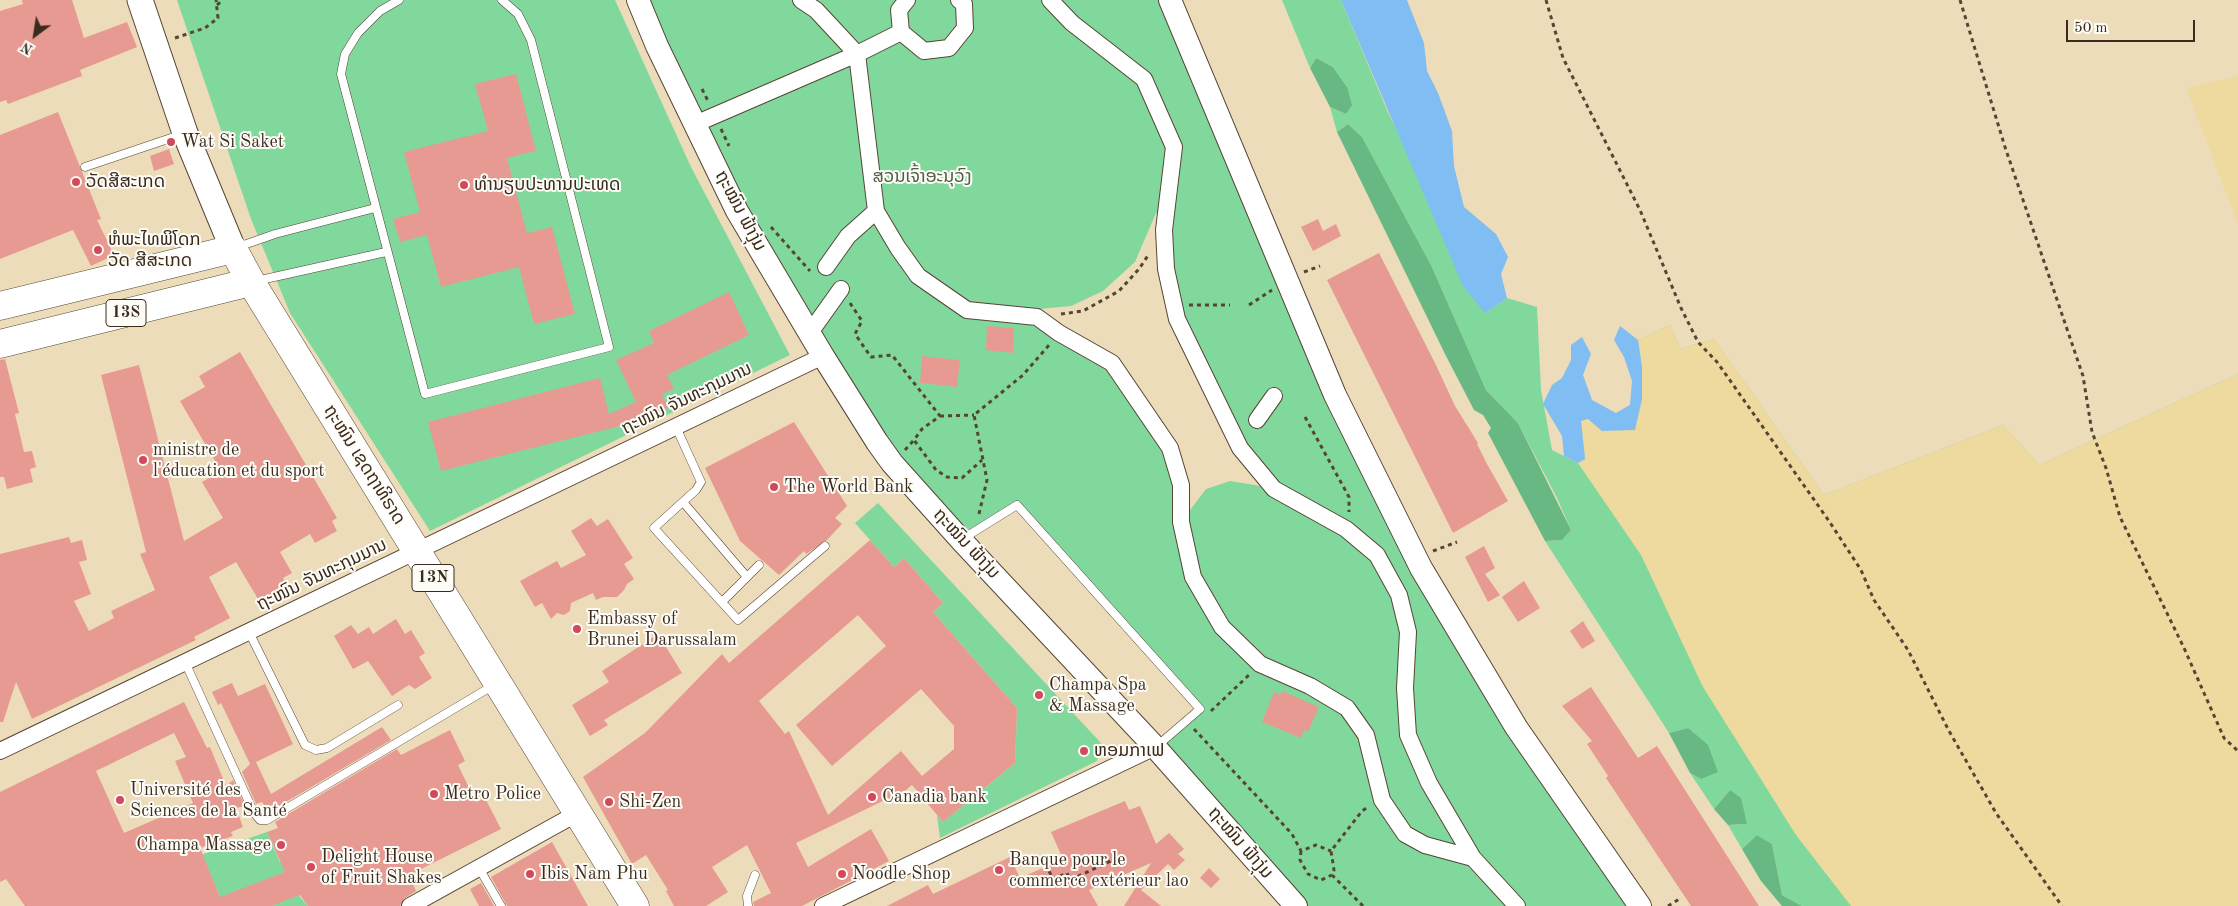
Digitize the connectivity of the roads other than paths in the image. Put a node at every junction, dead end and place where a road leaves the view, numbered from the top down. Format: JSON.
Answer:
{"nodes":[{"id":1,"x":140,"y":0,"type":"edge"},
{"id":2,"x":399,"y":0,"type":"edge"},
{"id":3,"x":502,"y":0,"type":"edge"},
{"id":4,"x":638,"y":0,"type":"edge"},
{"id":5,"x":801,"y":0,"type":"edge"},
{"id":6,"x":907,"y":0,"type":"edge"},
{"id":7,"x":1050,"y":0,"type":"edge"},
{"id":8,"x":1170,"y":0,"type":"edge"},
{"id":9,"x":966,"y":1,"type":"edge"},
{"id":10,"x":901,"y":32,"type":"junction"},
{"id":11,"x":858,"y":54,"type":"junction"},
{"id":12,"x":695,"y":124,"type":"junction"},
{"id":13,"x":185,"y":133,"type":"junction"},
{"id":14,"x":86,"y":167,"type":"dead end"},
{"id":15,"x":375,"y":208,"type":"junction"},
{"id":16,"x":876,"y":211,"type":"junction"},
{"id":17,"x":234,"y":249,"type":"junction"},
{"id":18,"x":386,"y":252,"type":"junction"},
{"id":19,"x":826,"y":267,"type":"dead end"},
{"id":20,"x":252,"y":282,"type":"junction"},
{"id":21,"x":841,"y":289,"type":"dead end"},
{"id":22,"x":0,"y":306,"type":"edge"},
{"id":23,"x":809,"y":334,"type":"junction"},
{"id":24,"x":0,"y":344,"type":"edge"},
{"id":25,"x":823,"y":356,"type":"junction"},
{"id":26,"x":1274,"y":396,"type":"dead end"},
{"id":27,"x":1257,"y":420,"type":"dead end"},
{"id":28,"x":676,"y":427,"type":"junction"},
{"id":29,"x":683,"y":502,"type":"junction"},
{"id":30,"x":968,"y":536,"type":"junction"},
{"id":31,"x":824,"y":546,"type":"dead end"},
{"id":32,"x":417,"y":551,"type":"junction"},
{"id":33,"x":759,"y":565,"type":"dead end"},
{"id":34,"x":747,"y":577,"type":"junction"},
{"id":35,"x":722,"y":602,"type":"junction"},
{"id":36,"x":249,"y":632,"type":"junction"},
{"id":37,"x":185,"y":662,"type":"junction"},
{"id":38,"x":497,"y":683,"type":"junction"},
{"id":39,"x":398,"y":705,"type":"dead end"},
{"id":40,"x":1155,"y":747,"type":"junction"},
{"id":41,"x":0,"y":751,"type":"edge"},
{"id":42,"x":576,"y":814,"type":"junction"},
{"id":43,"x":1473,"y":858,"type":"junction"},
{"id":44,"x":479,"y":868,"type":"junction"},
{"id":45,"x":755,"y":875,"type":"dead end"},
{"id":46,"x":410,"y":906,"type":"edge"},
{"id":47,"x":501,"y":906,"type":"edge"},
{"id":48,"x":635,"y":906,"type":"edge"},
{"id":49,"x":748,"y":906,"type":"edge"},
{"id":50,"x":823,"y":906,"type":"edge"},
{"id":51,"x":1296,"y":906,"type":"edge"},
{"id":52,"x":1517,"y":906,"type":"edge"},
{"id":53,"x":1640,"y":906,"type":"edge"}],
"edges":[{"from":1,"to":13,"type":"main road","name":"ຖະໜົນ ເຊດຖາທິຣາດ"},
{"from":2,"to":15,"type":"lane"},
{"from":3,"to":18,"type":"lane"},
{"from":4,"to":12,"type":"street","name":"ຖະໝົນ ຟ້າງຸ່ມ"},
{"from":5,"to":11,"type":"street"},
{"from":6,"to":10,"type":"street"},
{"from":7,"to":43,"type":"street"},
{"from":8,"to":53,"type":"street"},
{"from":9,"to":10,"type":"street"},
{"from":10,"to":11,"type":"street"},
{"from":11,"to":12,"type":"street"},
{"from":11,"to":16,"type":"street"},
{"from":12,"to":23,"type":"street","name":"ຖະໝົນ ຟ້າງຸ່ມ"},
{"from":13,"to":14,"type":"lane"},
{"from":13,"to":17,"type":"main road","name":"ຖະໜົນ ເຊດຖາທິຣາດ"},
{"from":15,"to":17,"type":"lane"},
{"from":15,"to":18,"type":"lane"},
{"from":16,"to":19,"type":"street"},
{"from":16,"to":43,"type":"street"},
{"from":17,"to":20,"type":"highway","name":"ຖະໜົນ ເຊດຖາທິຣາດ","number":"13N"},
{"from":17,"to":22,"type":"highway","number":"13S"},
{"from":18,"to":20,"type":"lane"},
{"from":20,"to":24,"type":"highway","number":"13S"},
{"from":20,"to":32,"type":"highway","name":"ຖະໜົນ ເຊດຖາທິຣາດ","number":"13N"},
{"from":21,"to":23,"type":"street"},
{"from":23,"to":25,"type":"street","name":"ຖະໝົນ ຟ້າງຸ່ມ"},
{"from":25,"to":28,"type":"street","name":"ຖະໜົນ ຈັນທະກຸມມານ"},
{"from":25,"to":30,"type":"street","name":"ຖະໝົນ ຟ້າງຸ່ມ"},
{"from":26,"to":27,"type":"street"},
{"from":28,"to":29,"type":"lane"},
{"from":28,"to":32,"type":"street","name":"ຖະໜົນ ຈັນທະກຸມມານ"},
{"from":29,"to":34,"type":"lane"},
{"from":29,"to":35,"type":"lane"},
{"from":30,"to":40,"type":"street","name":"ຖະໝົນ ຟ້າງຸ່ມ"},
{"from":30,"to":40,"type":"lane"},
{"from":31,"to":35,"type":"lane"},
{"from":32,"to":36,"type":"street","name":"ຖະໜົນ ຈັນທະກຸມມານ"},
{"from":32,"to":38,"type":"highway","name":"ຖະໜົນ ເຊດຖາທິຣາດ","number":"13N"},
{"from":33,"to":34,"type":"lane"},
{"from":34,"to":35,"type":"lane"},
{"from":36,"to":37,"type":"street","name":"ຖະໜົນ ຈັນທະກຸມມານ"},
{"from":36,"to":39,"type":"lane"},
{"from":37,"to":38,"type":"lane"},
{"from":37,"to":41,"type":"street","name":"ຖະໜົນ ຈັນທະກຸມມານ"},
{"from":38,"to":42,"type":"highway","name":"ຖະໜົນ ເຊດຖາທິຣາດ","number":"13N"},
{"from":40,"to":50,"type":"street"},
{"from":40,"to":51,"type":"street","name":"ຖະໝົນ ຟ້າງຸ່ມ"},
{"from":42,"to":44,"type":"street"},
{"from":42,"to":48,"type":"highway","name":"ຖະໜົນ ເຊດຖາທິຣາດ","number":"13N"},
{"from":43,"to":52,"type":"street"},
{"from":44,"to":46,"type":"street"},
{"from":44,"to":47,"type":"lane"},
{"from":45,"to":49,"type":"lane"}]}
